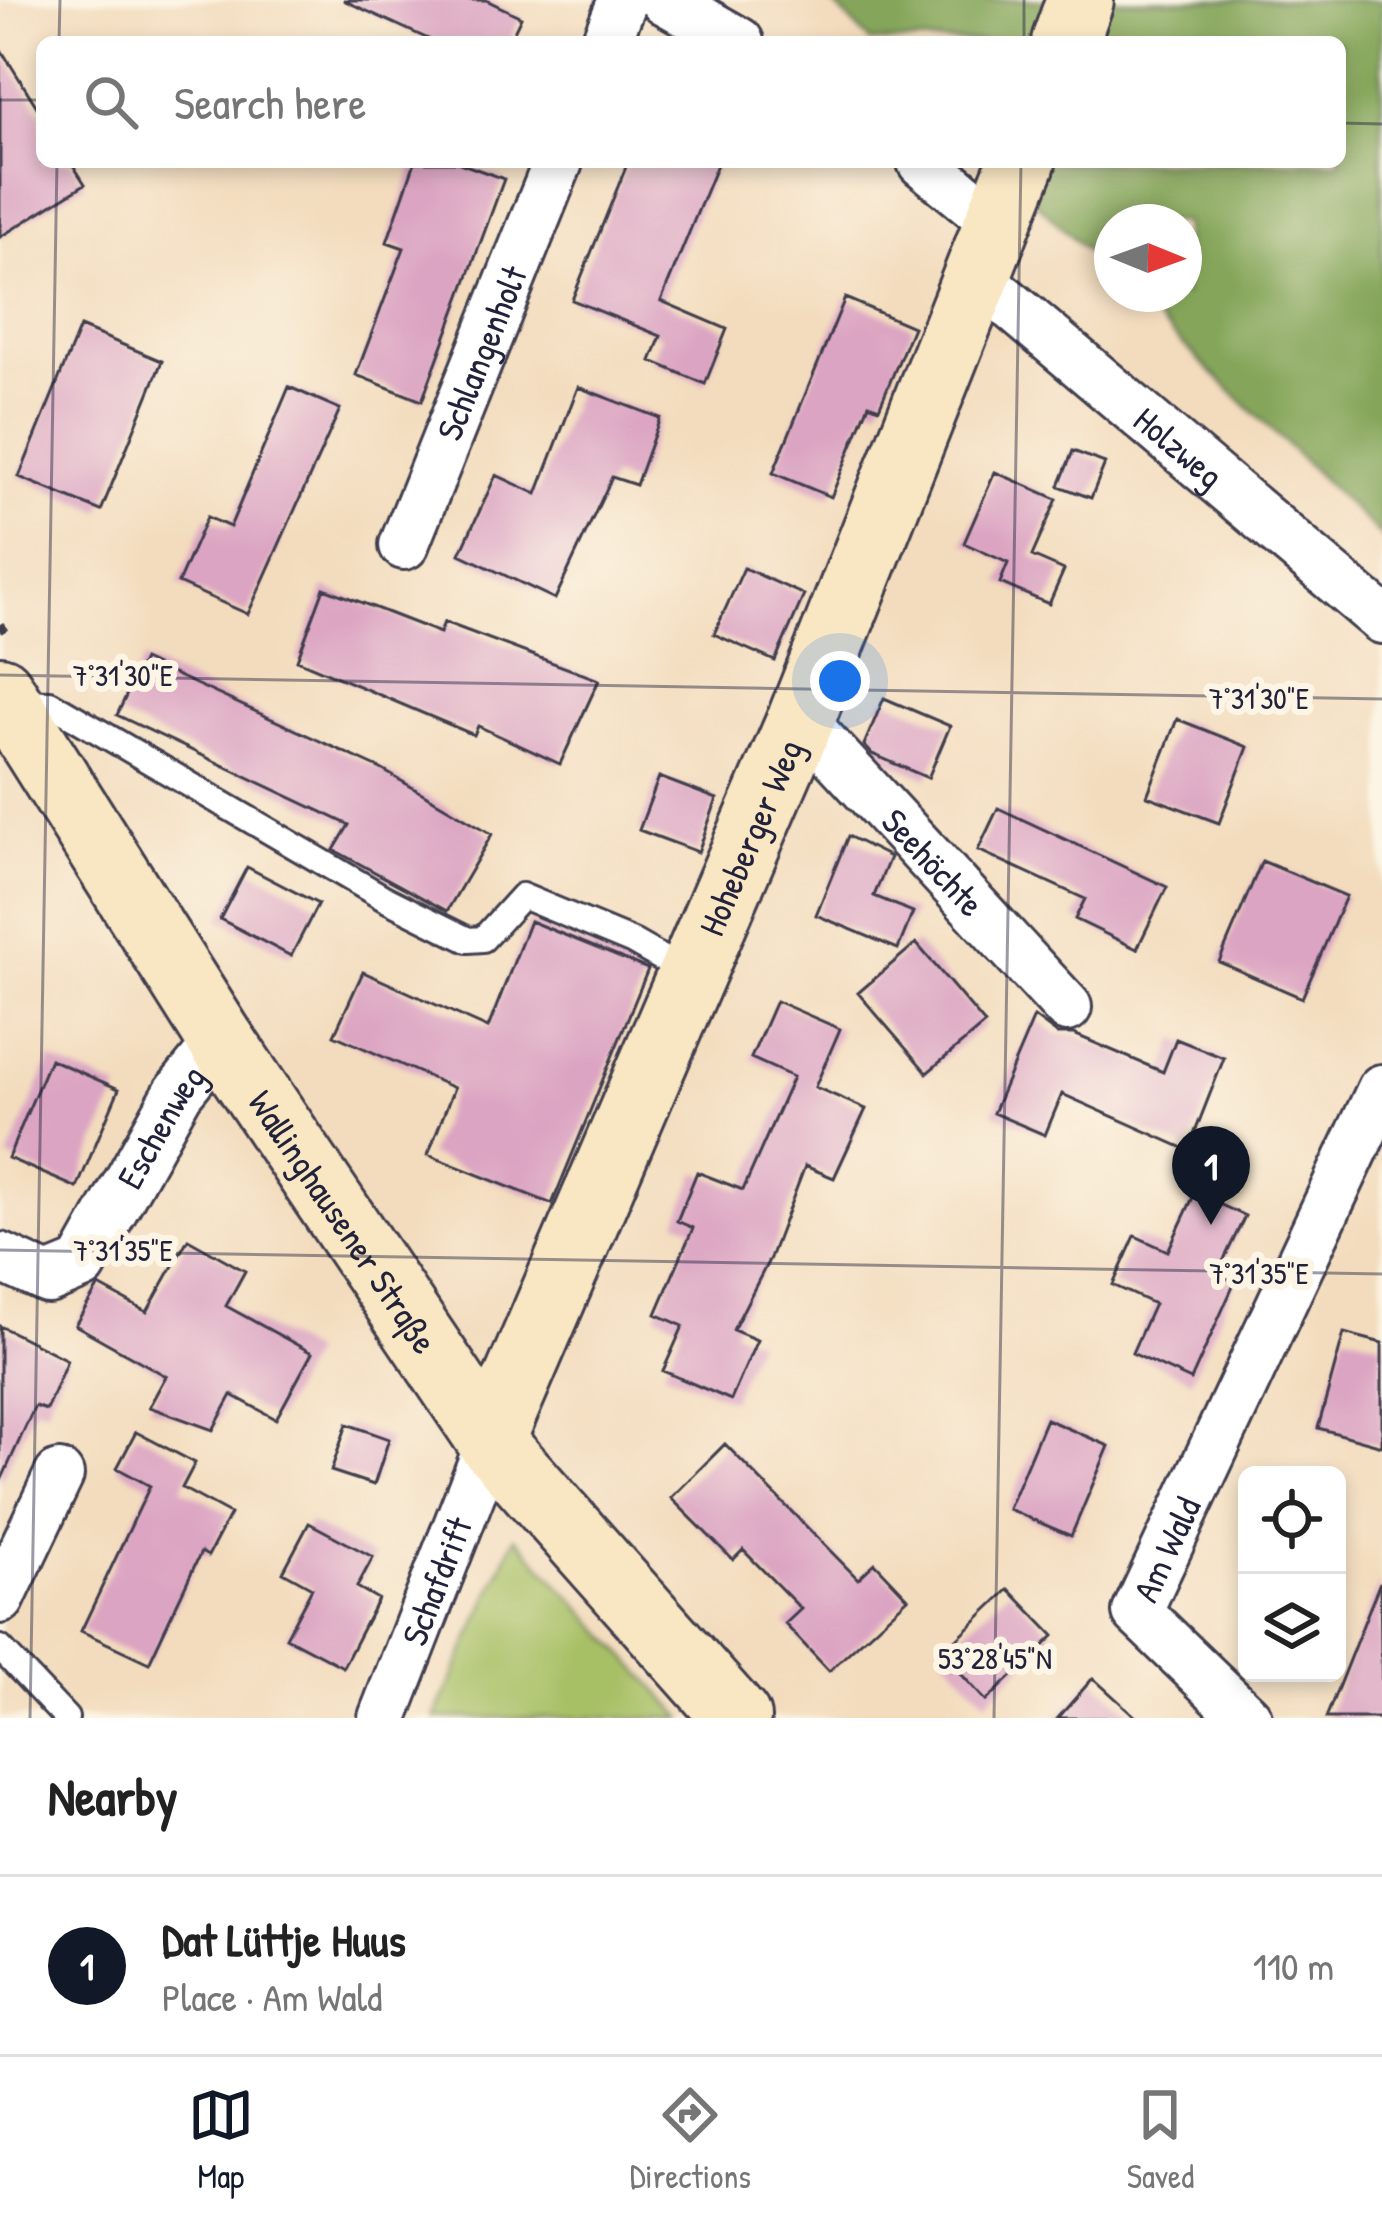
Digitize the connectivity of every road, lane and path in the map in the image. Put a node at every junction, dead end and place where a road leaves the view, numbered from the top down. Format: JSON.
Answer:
{"nodes":[{"id":1,"x":623,"y":0,"type":"edge"},
{"id":2,"x":665,"y":0,"type":"edge"},
{"id":3,"x":1080,"y":0,"type":"edge"},
{"id":4,"x":608,"y":36,"type":"edge"},
{"id":5,"x":728,"y":36,"type":"edge"},
{"id":6,"x":1067,"y":36,"type":"edge"},
{"id":7,"x":556,"y":168,"type":"edge"},
{"id":8,"x":926,"y":168,"type":"edge"},
{"id":9,"x":1020,"y":168,"type":"edge"},
{"id":10,"x":987,"y":250,"type":"junction"},
{"id":11,"x":404,"y":545,"type":"dead end"},
{"id":12,"x":1382,"y":619,"type":"edge"},
{"id":13,"x":4,"y":696,"type":"edge"},
{"id":14,"x":801,"y":719,"type":"junction"},
{"id":15,"x":691,"y":975,"type":"junction"},
{"id":16,"x":1067,"y":1007,"type":"dead end"},
{"id":17,"x":221,"y":1040,"type":"junction"},
{"id":18,"x":1382,"y":1088,"type":"edge"},
{"id":19,"x":1367,"y":1169,"type":"edge"},
{"id":20,"x":0,"y":1256,"type":"edge"},
{"id":21,"x":490,"y":1442,"type":"junction"},
{"id":22,"x":59,"y":1475,"type":"dead end"},
{"id":23,"x":0,"y":1599,"type":"edge"},
{"id":24,"x":0,"y":1648,"type":"edge"},
{"id":25,"x":66,"y":1718,"type":"edge"},
{"id":26,"x":383,"y":1718,"type":"edge"},
{"id":27,"x":737,"y":1718,"type":"edge"},
{"id":28,"x":1247,"y":1718,"type":"edge"}],
"edges":[{"from":1,"to":4,"type":"street"},
{"from":2,"to":5,"type":"street"},
{"from":3,"to":6,"type":"street"},
{"from":7,"to":11,"type":"street","name":"Schlangenholt"},
{"from":8,"to":10,"type":"street","name":"Holzweg"},
{"from":9,"to":10,"type":"street","name":"Hoheberger Weg"},
{"from":10,"to":12,"type":"street","name":"Holzweg"},
{"from":10,"to":14,"type":"street","name":"Hoheberger Weg"},
{"from":13,"to":15,"type":"lane"},
{"from":13,"to":17,"type":"street","name":"Wallinghausener Straße"},
{"from":14,"to":15,"type":"street","name":"Hoheberger Weg"},
{"from":14,"to":16,"type":"street","name":"Seehöchte"},
{"from":15,"to":21,"type":"street","name":"Hoheberger Weg"},
{"from":17,"to":20,"type":"street","name":"Eschenweg"},
{"from":17,"to":21,"type":"street","name":"Wallinghausener Straße"},
{"from":18,"to":19,"type":"street","name":"Am Wald"},
{"from":19,"to":28,"type":"street","name":"Am Wald"},
{"from":21,"to":26,"type":"street","name":"Schafdrift"},
{"from":21,"to":27,"type":"street","name":"Wallinghausener Straße"},
{"from":22,"to":23,"type":"street"},
{"from":24,"to":25,"type":"lane"}]}
